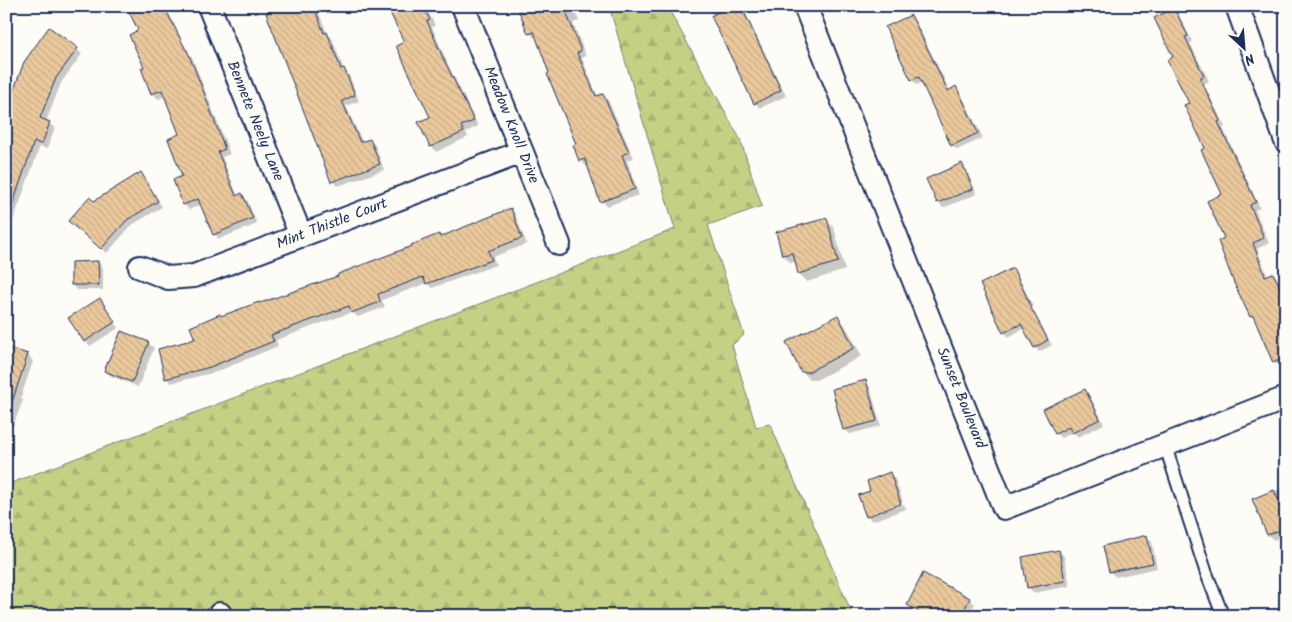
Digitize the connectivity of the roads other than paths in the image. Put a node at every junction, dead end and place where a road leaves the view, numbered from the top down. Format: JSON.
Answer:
{"nodes":[{"id":1,"x":208,"y":6,"type":"edge"},
{"id":2,"x":463,"y":6,"type":"edge"},
{"id":3,"x":805,"y":6,"type":"edge"},
{"id":4,"x":1237,"y":6,"type":"edge"},
{"id":5,"x":1286,"y":141,"type":"edge"},
{"id":6,"x":522,"y":152,"type":"junction"},
{"id":7,"x":301,"y":236,"type":"junction"},
{"id":8,"x":558,"y":244,"type":"dead end"},
{"id":9,"x":140,"y":267,"type":"dead end"},
{"id":10,"x":1286,"y":398,"type":"edge"},
{"id":11,"x":1165,"y":445,"type":"junction"},
{"id":12,"x":1223,"y":616,"type":"edge"}],
"edges":[{"from":1,"to":7,"type":"street","name":"Bennete Neely Lane"},
{"from":2,"to":6,"type":"street","name":"Meadow Knoll Drive"},
{"from":3,"to":11,"type":"street","name":"Sunset Boulevard"},
{"from":4,"to":5,"type":"street"},
{"from":6,"to":7,"type":"street","name":"Mint Thistle Court"},
{"from":6,"to":8,"type":"street","name":"Meadow Knoll Drive"},
{"from":7,"to":9,"type":"street","name":"Mint Thistle Court"},
{"from":10,"to":11,"type":"street","name":"Sunset Boulevard"},
{"from":11,"to":12,"type":"lane"}]}
